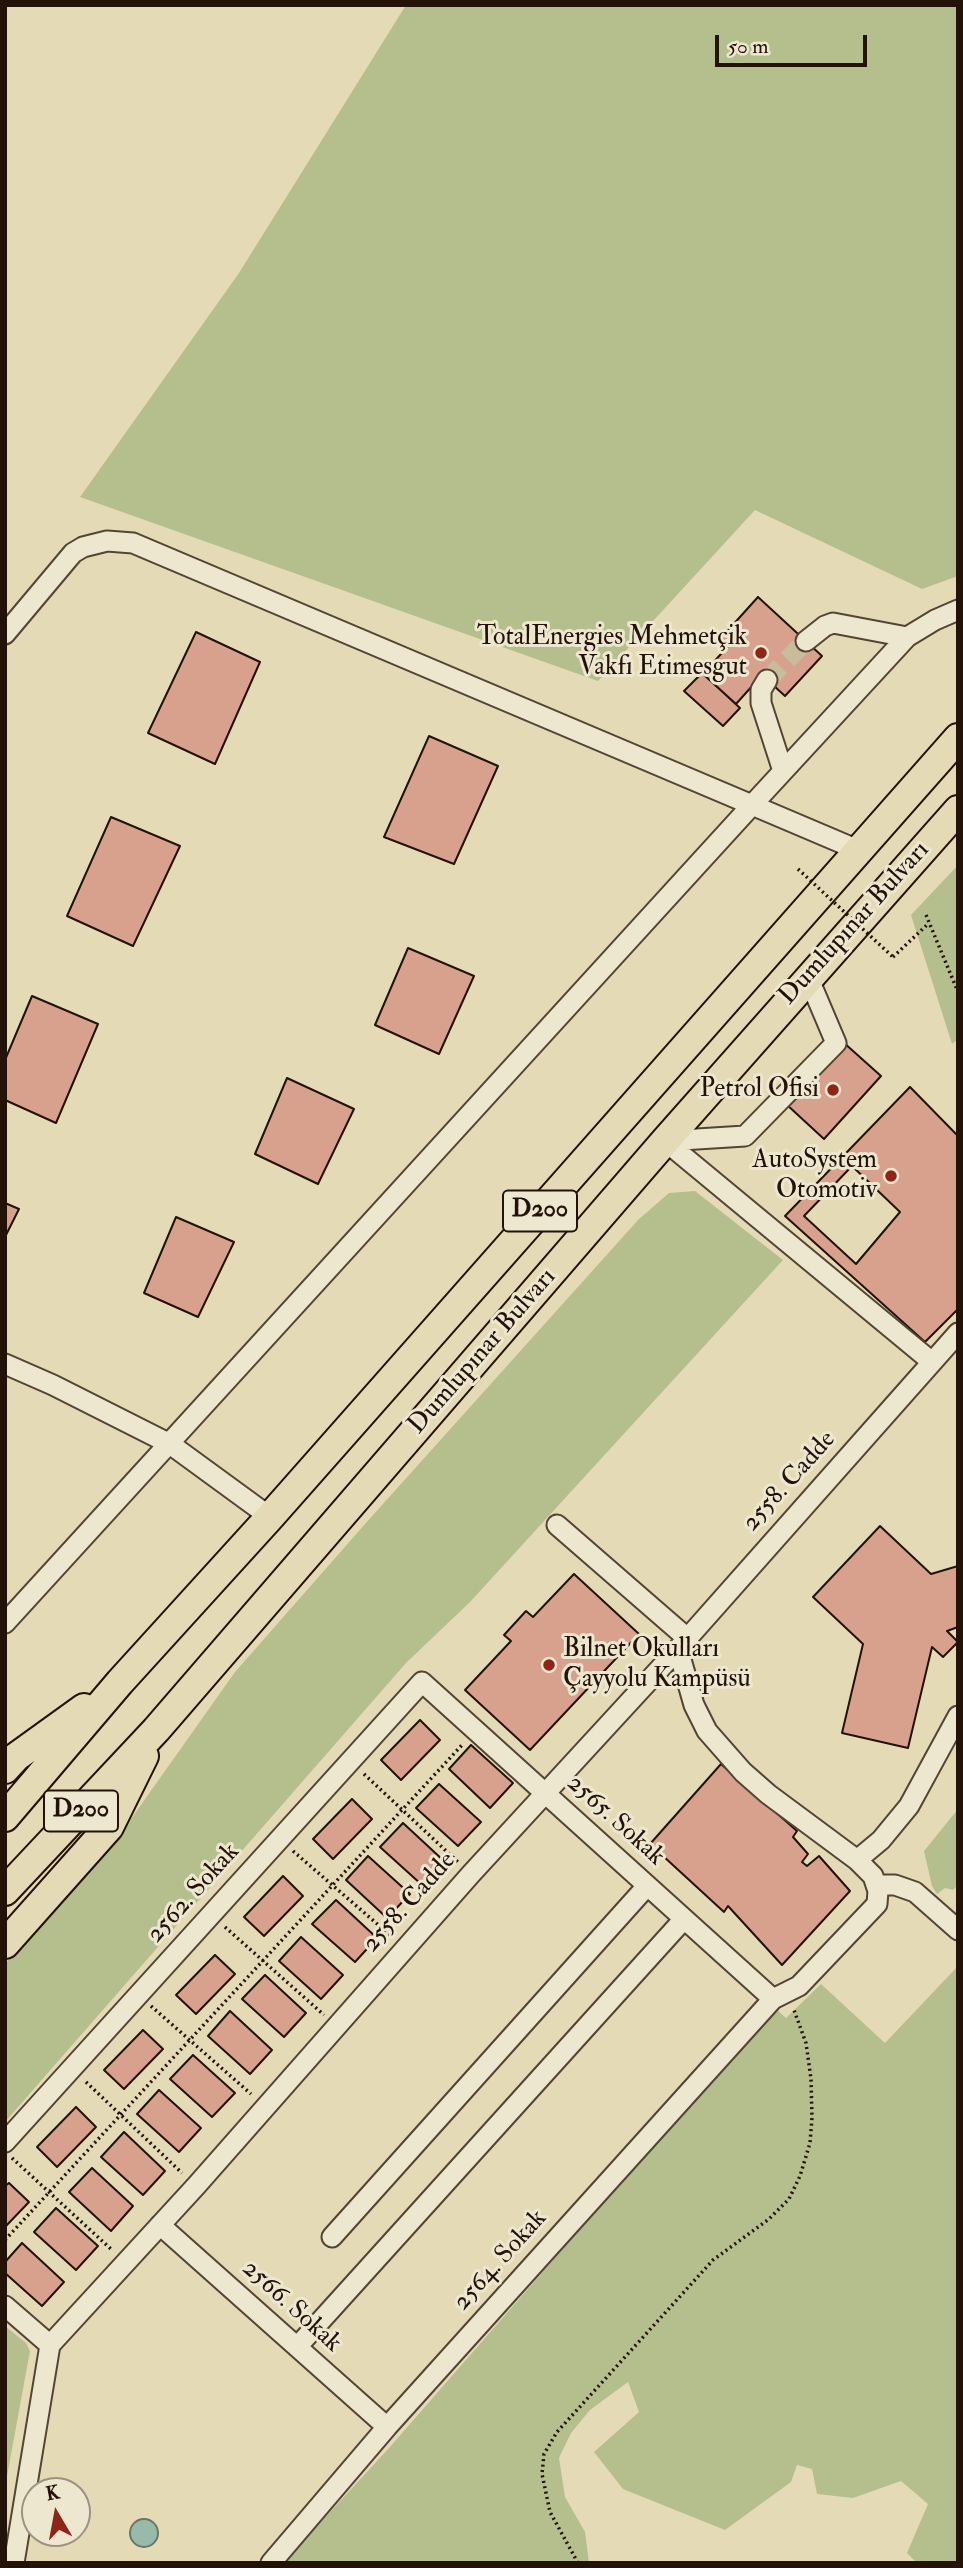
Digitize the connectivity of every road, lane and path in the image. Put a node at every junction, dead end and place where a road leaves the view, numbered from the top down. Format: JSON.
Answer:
{"nodes":[{"id":1,"x":958,"y":610,"type":"edge"},
{"id":2,"x":5,"y":634,"type":"edge"},
{"id":3,"x":907,"y":637,"type":"junction"},
{"id":4,"x":806,"y":641,"type":"tunnel mouth"},
{"id":5,"x":767,"y":680,"type":"tunnel mouth"},
{"id":6,"x":958,"y":738,"type":"edge"},
{"id":7,"x":783,"y":771,"type":"junction"},
{"id":8,"x":752,"y":805,"type":"junction"},
{"id":9,"x":958,"y":810,"type":"edge"},
{"id":10,"x":858,"y":850,"type":"junction"},
{"id":11,"x":798,"y":869,"type":"dead end"},
{"id":12,"x":926,"y":915,"type":"dead end"},
{"id":13,"x":929,"y":923,"type":"junction"},
{"id":14,"x":808,"y":977,"type":"junction"},
{"id":15,"x":958,"y":992,"type":"edge"},
{"id":16,"x":665,"y":1141,"type":"junction"},
{"id":17,"x":958,"y":1333,"type":"edge"},
{"id":18,"x":944,"y":1356,"type":"edge"},
{"id":19,"x":5,"y":1364,"type":"edge"},
{"id":20,"x":170,"y":1444,"type":"junction"},
{"id":21,"x":270,"y":1517,"type":"junction"},
{"id":22,"x":557,"y":1525,"type":"dead end"},
{"id":23,"x":5,"y":1623,"type":"edge"},
{"id":24,"x":682,"y":1644,"type":"junction"},
{"id":25,"x":120,"y":1682,"type":"junction"},
{"id":26,"x":422,"y":1682,"type":"joint"},
{"id":27,"x":958,"y":1716,"type":"edge"},
{"id":28,"x":156,"y":1730,"type":"junction"},
{"id":29,"x":476,"y":1730,"type":"junction"},
{"id":30,"x":350,"y":1761,"type":"junction"},
{"id":31,"x":5,"y":1769,"type":"edge"},
{"id":32,"x":546,"y":1794,"type":"junction"},
{"id":33,"x":403,"y":1810,"type":"junction"},
{"id":34,"x":5,"y":1816,"type":"edge"},
{"id":35,"x":279,"y":1839,"type":"junction"},
{"id":36,"x":856,"y":1860,"type":"junction"},
{"id":37,"x":471,"y":1874,"type":"junction"},
{"id":38,"x":876,"y":1885,"type":"junction"},
{"id":39,"x":332,"y":1886,"type":"junction"},
{"id":40,"x":647,"y":1886,"type":"junction"},
{"id":41,"x":5,"y":1892,"type":"edge"},
{"id":42,"x":211,"y":1914,"type":"junction"},
{"id":43,"x":684,"y":1919,"type":"junction"},
{"id":44,"x":958,"y":1930,"type":"edge"},
{"id":45,"x":5,"y":1944,"type":"edge"},
{"id":46,"x":405,"y":1948,"type":"junction"},
{"id":47,"x":263,"y":1961,"type":"junction"},
{"id":48,"x":138,"y":1995,"type":"junction"},
{"id":49,"x":779,"y":1996,"type":"junction"},
{"id":50,"x":336,"y":2026,"type":"junction"},
{"id":51,"x":189,"y":2040,"type":"junction"},
{"id":52,"x":71,"y":2069,"type":"junction"},
{"id":53,"x":265,"y":2106,"type":"junction"},
{"id":54,"x":121,"y":2115,"type":"junction"},
{"id":55,"x":5,"y":2142,"type":"edge"},
{"id":56,"x":5,"y":2152,"type":"edge"},
{"id":57,"x":196,"y":2186,"type":"junction"},
{"id":58,"x":50,"y":2192,"type":"junction"},
{"id":59,"x":160,"y":2225,"type":"junction"},
{"id":60,"x":332,"y":2238,"type":"dead end"},
{"id":61,"x":5,"y":2240,"type":"edge"},
{"id":62,"x":126,"y":2263,"type":"junction"},
{"id":63,"x":5,"y":2306,"type":"edge"},
{"id":64,"x":50,"y":2345,"type":"junction"},
{"id":65,"x":297,"y":2347,"type":"junction"},
{"id":66,"x":387,"y":2427,"type":"junction"},
{"id":67,"x":14,"y":2563,"type":"edge"},
{"id":68,"x":271,"y":2563,"type":"edge"},
{"id":69,"x":578,"y":2563,"type":"edge"}],
"edges":[{"from":1,"to":3,"type":"street"},
{"from":2,"to":8,"type":"street"},
{"from":3,"to":4,"type":"street"},
{"from":3,"to":7,"type":"street"},
{"from":5,"to":7,"type":"street"},
{"from":6,"to":10,"type":"highway","name":"Dumlupınar Bulvarı","number":"D200"},
{"from":7,"to":8,"type":"street"},
{"from":8,"to":10,"type":"street"},
{"from":8,"to":20,"type":"street"},
{"from":9,"to":14,"type":"highway","name":"Dumlupınar Bulvarı","number":"D200"},
{"from":10,"to":21,"type":"highway","name":"Dumlupınar Bulvarı","number":"D200"},
{"from":11,"to":13,"type":"path","bridge":true},
{"from":12,"to":13,"type":"path"},
{"from":13,"to":15,"type":"path"},
{"from":14,"to":16,"type":"highway","name":"Dumlupınar Bulvarı","number":"D200"},
{"from":14,"to":16,"type":"street"},
{"from":16,"to":18,"type":"street"},
{"from":16,"to":28,"type":"highway","name":"Dumlupınar Bulvarı","number":"D200"},
{"from":17,"to":18,"type":"street","name":"2558. Cadde"},
{"from":18,"to":24,"type":"street","name":"2558. Cadde"},
{"from":19,"to":20,"type":"street"},
{"from":20,"to":21,"type":"street"},
{"from":20,"to":23,"type":"street"},
{"from":21,"to":25,"type":"highway","name":"Dumlupınar Bulvarı","number":"D200"},
{"from":22,"to":24,"type":"street"},
{"from":24,"to":32,"type":"street","name":"2558. Cadde"},
{"from":24,"to":36,"type":"street"},
{"from":25,"to":31,"type":"highway"},
{"from":25,"to":34,"type":"highway","name":"Dumlupınar Bulvarı","number":"D200"},
{"from":26,"to":29,"type":"street","name":"2565. Sokak"},
{"from":26,"to":30,"type":"street","name":"2562. Sokak"},
{"from":27,"to":36,"type":"street"},
{"from":28,"to":41,"type":"highway","name":"Dumlupınar Bulvarı","number":"D200"},
{"from":28,"to":45,"type":"highway"},
{"from":29,"to":32,"type":"street","name":"2565. Sokak"},
{"from":29,"to":33,"type":"path"},
{"from":30,"to":33,"type":"path"},
{"from":30,"to":35,"type":"street","name":"2562. Sokak"},
{"from":32,"to":37,"type":"street","name":"2558. Cadde"},
{"from":32,"to":40,"type":"street","name":"2565. Sokak"},
{"from":33,"to":37,"type":"path"},
{"from":33,"to":39,"type":"path"},
{"from":35,"to":39,"type":"path"},
{"from":35,"to":42,"type":"street","name":"2562. Sokak"},
{"from":36,"to":38,"type":"street"},
{"from":37,"to":46,"type":"street","name":"2558. Cadde"},
{"from":38,"to":44,"type":"street"},
{"from":38,"to":49,"type":"street","name":"2564. Sokak"},
{"from":39,"to":46,"type":"path"},
{"from":39,"to":47,"type":"path"},
{"from":40,"to":43,"type":"street","name":"2565. Sokak"},
{"from":40,"to":60,"type":"street"},
{"from":42,"to":47,"type":"path"},
{"from":42,"to":48,"type":"street","name":"2562. Sokak"},
{"from":43,"to":49,"type":"street","name":"2565. Sokak"},
{"from":43,"to":65,"type":"street"},
{"from":46,"to":50,"type":"street","name":"2558. Cadde"},
{"from":47,"to":50,"type":"path"},
{"from":47,"to":51,"type":"path"},
{"from":48,"to":51,"type":"path"},
{"from":48,"to":52,"type":"street","name":"2562. Sokak"},
{"from":49,"to":66,"type":"street","name":"2564. Sokak"},
{"from":49,"to":69,"type":"path"},
{"from":50,"to":53,"type":"street","name":"2558. Cadde"},
{"from":51,"to":53,"type":"path"},
{"from":51,"to":54,"type":"path"},
{"from":52,"to":54,"type":"path"},
{"from":52,"to":55,"type":"street","name":"2562. Sokak"},
{"from":53,"to":57,"type":"street","name":"2558. Cadde"},
{"from":54,"to":57,"type":"path"},
{"from":54,"to":58,"type":"path"},
{"from":56,"to":58,"type":"path"},
{"from":57,"to":59,"type":"street","name":"2558. Cadde"},
{"from":58,"to":61,"type":"path"},
{"from":58,"to":62,"type":"path"},
{"from":59,"to":62,"type":"street","name":"2558. Cadde"},
{"from":59,"to":65,"type":"street","name":"2566. Sokak"},
{"from":62,"to":64,"type":"street","name":"2558. Cadde"},
{"from":63,"to":64,"type":"street"},
{"from":64,"to":67,"type":"street"},
{"from":65,"to":66,"type":"street","name":"2566. Sokak"},
{"from":66,"to":68,"type":"street","name":"2564. Sokak"}]}
